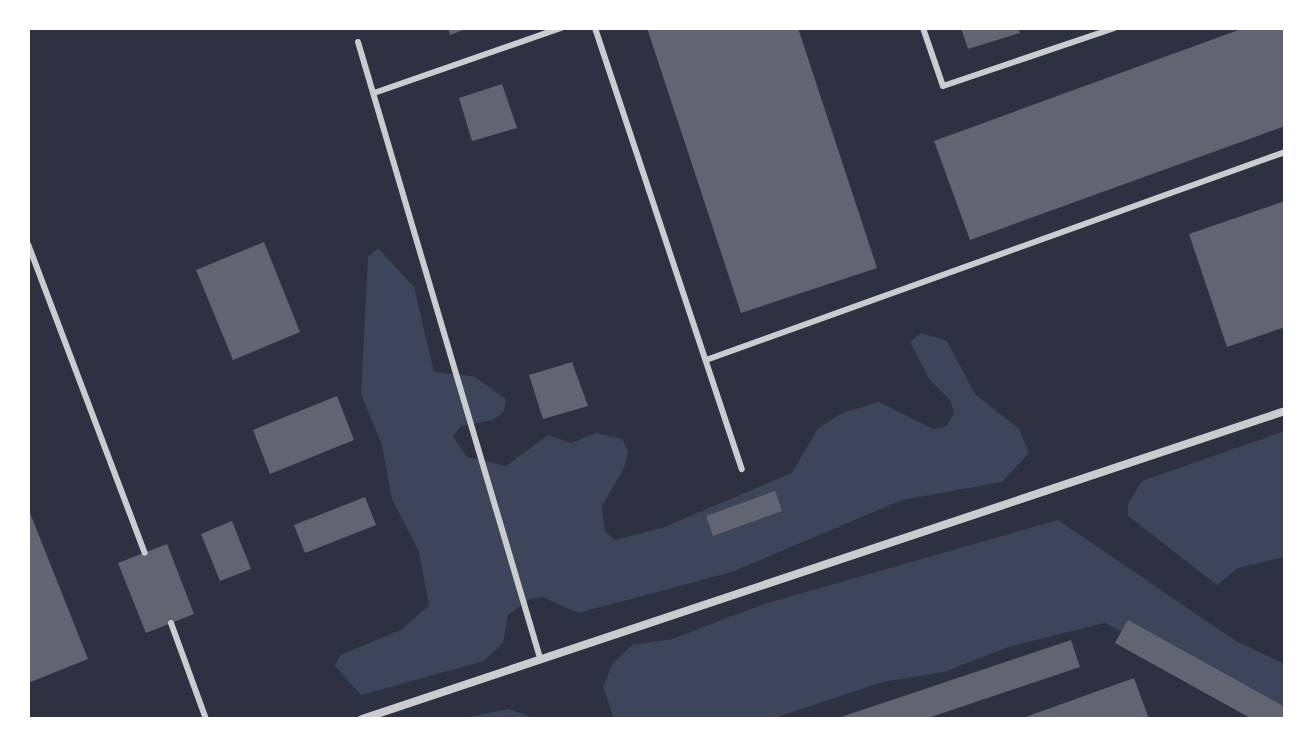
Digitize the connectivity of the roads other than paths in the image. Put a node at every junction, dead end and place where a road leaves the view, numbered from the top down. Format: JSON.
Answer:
{"nodes":[{"id":1,"x":561,"y":28,"type":"edge"},
{"id":2,"x":595,"y":28,"type":"edge"},
{"id":3,"x":923,"y":28,"type":"edge"},
{"id":4,"x":1114,"y":28,"type":"edge"},
{"id":5,"x":358,"y":42,"type":"dead end"},
{"id":6,"x":374,"y":93,"type":"junction"},
{"id":7,"x":1285,"y":152,"type":"edge"},
{"id":8,"x":28,"y":244,"type":"edge"},
{"id":9,"x":706,"y":360,"type":"junction"},
{"id":10,"x":1285,"y":411,"type":"edge"},
{"id":11,"x":742,"y":469,"type":"dead end"},
{"id":12,"x":145,"y":553,"type":"dead end"},
{"id":13,"x":171,"y":623,"type":"dead end"},
{"id":14,"x":540,"y":658,"type":"junction"},
{"id":15,"x":206,"y":719,"type":"edge"},
{"id":16,"x":362,"y":719,"type":"edge"}],
"edges":[{"from":1,"to":6,"type":"lane"},
{"from":2,"to":9,"type":"lane"},
{"from":3,"to":4,"type":"lane"},
{"from":5,"to":6,"type":"lane"},
{"from":6,"to":14,"type":"lane"},
{"from":7,"to":9,"type":"lane"},
{"from":8,"to":12,"type":"lane"},
{"from":9,"to":11,"type":"lane"},
{"from":10,"to":14,"type":"street"},
{"from":13,"to":15,"type":"lane"},
{"from":14,"to":16,"type":"street"}]}
